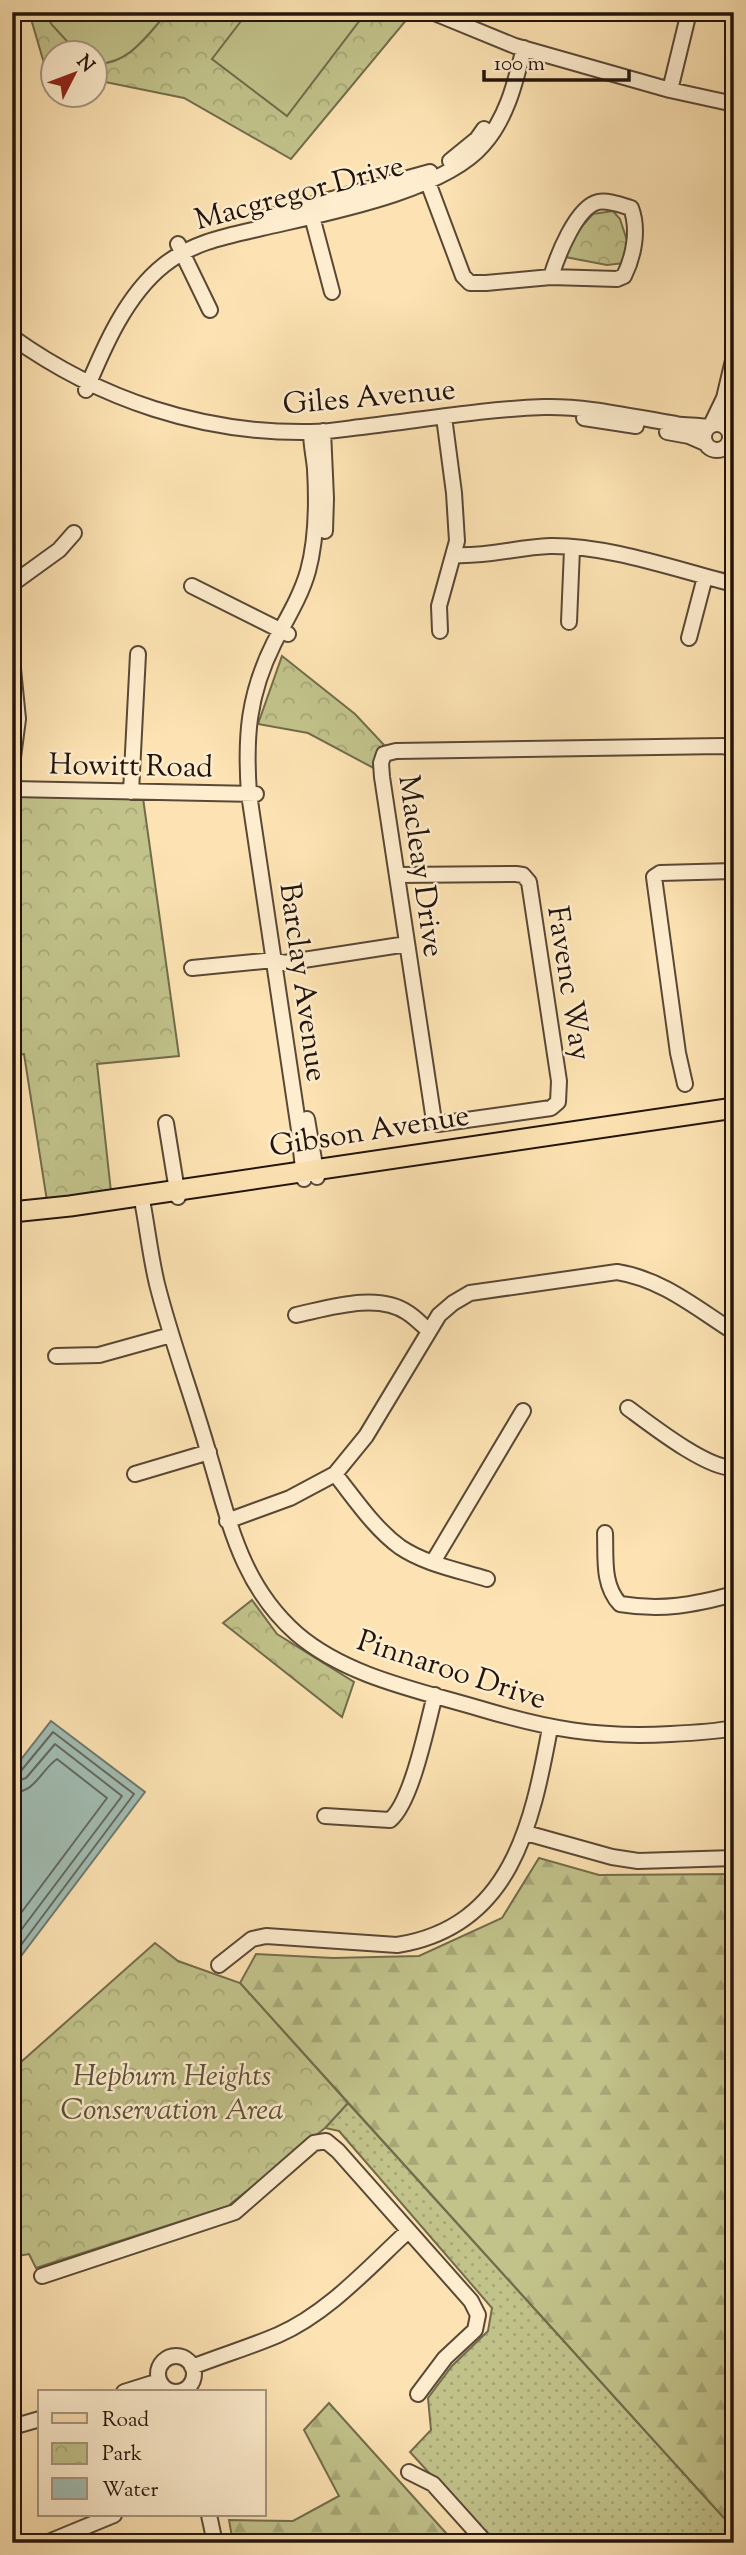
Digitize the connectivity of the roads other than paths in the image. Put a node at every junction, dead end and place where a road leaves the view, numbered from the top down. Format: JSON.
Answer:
{"nodes":[{"id":1,"x":432,"y":12,"type":"edge"},
{"id":2,"x":689,"y":12,"type":"edge"},
{"id":3,"x":520,"y":47,"type":"junction"},
{"id":4,"x":670,"y":90,"type":"junction"},
{"id":5,"x":734,"y":104,"type":"edge"},
{"id":6,"x":427,"y":179,"type":"junction"},
{"id":7,"x":311,"y":211,"type":"junction"},
{"id":8,"x":180,"y":248,"type":"junction"},
{"id":9,"x":551,"y":277,"type":"junction"},
{"id":10,"x":332,"y":292,"type":"dead end"},
{"id":11,"x":210,"y":310,"type":"dead end"},
{"id":12,"x":12,"y":337,"type":"edge"},
{"id":13,"x":12,"y":347,"type":"edge"},
{"id":14,"x":734,"y":356,"type":"edge"},
{"id":15,"x":83,"y":385,"type":"junction"},
{"id":16,"x":734,"y":389,"type":"edge"},
{"id":17,"x":445,"y":422,"type":"junction"},
{"id":18,"x":709,"y":426,"type":"junction"},
{"id":19,"x":729,"y":431,"type":"edge"},
{"id":20,"x":317,"y":437,"type":"junction"},
{"id":21,"x":705,"y":443,"type":"junction"},
{"id":22,"x":729,"y":447,"type":"edge"},
{"id":23,"x":74,"y":533,"type":"dead end"},
{"id":24,"x":572,"y":549,"type":"junction"},
{"id":25,"x":454,"y":555,"type":"junction"},
{"id":26,"x":705,"y":577,"type":"junction"},
{"id":27,"x":12,"y":584,"type":"edge"},
{"id":28,"x":734,"y":584,"type":"edge"},
{"id":29,"x":192,"y":586,"type":"dead end"},
{"id":30,"x":569,"y":622,"type":"dead end"},
{"id":31,"x":440,"y":631,"type":"dead end"},
{"id":32,"x":284,"y":632,"type":"junction"},
{"id":33,"x":689,"y":638,"type":"dead end"},
{"id":34,"x":138,"y":654,"type":"dead end"},
{"id":35,"x":12,"y":659,"type":"edge"},
{"id":36,"x":14,"y":688,"type":"edge"},
{"id":37,"x":733,"y":750,"type":"edge"},
{"id":38,"x":12,"y":765,"type":"edge"},
{"id":39,"x":12,"y":789,"type":"edge"},
{"id":40,"x":131,"y":792,"type":"junction"},
{"id":41,"x":254,"y":794,"type":"junction"},
{"id":42,"x":734,"y":871,"type":"edge"},
{"id":43,"x":397,"y":875,"type":"junction"},
{"id":44,"x":407,"y":944,"type":"junction"},
{"id":45,"x":279,"y":961,"type":"junction"},
{"id":46,"x":192,"y":968,"type":"dead end"},
{"id":47,"x":685,"y":1084,"type":"dead end"},
{"id":48,"x":734,"y":1108,"type":"edge"},
{"id":49,"x":734,"y":1118,"type":"edge"},
{"id":50,"x":166,"y":1123,"type":"dead end"},
{"id":51,"x":438,"y":1124,"type":"joint"},
{"id":52,"x":310,"y":1174,"type":"junction"},
{"id":53,"x":177,"y":1194,"type":"junction"},
{"id":54,"x":142,"y":1199,"type":"junction"},
{"id":55,"x":12,"y":1212,"type":"edge"},
{"id":56,"x":12,"y":1221,"type":"edge"},
{"id":57,"x":296,"y":1315,"type":"dead end"},
{"id":58,"x":429,"y":1331,"type":"junction"},
{"id":59,"x":734,"y":1332,"type":"edge"},
{"id":60,"x":171,"y":1335,"type":"junction"},
{"id":61,"x":56,"y":1356,"type":"dead end"},
{"id":62,"x":628,"y":1408,"type":"dead end"},
{"id":63,"x":523,"y":1411,"type":"dead end"},
{"id":64,"x":209,"y":1452,"type":"junction"},
{"id":65,"x":734,"y":1468,"type":"edge"},
{"id":66,"x":135,"y":1474,"type":"dead end"},
{"id":67,"x":335,"y":1474,"type":"junction"},
{"id":68,"x":227,"y":1521,"type":"junction"},
{"id":69,"x":605,"y":1533,"type":"dead end"},
{"id":70,"x":433,"y":1562,"type":"junction"},
{"id":71,"x":486,"y":1579,"type":"dead end"},
{"id":72,"x":734,"y":1594,"type":"edge"},
{"id":73,"x":435,"y":1695,"type":"junction"},
{"id":74,"x":550,"y":1728,"type":"junction"},
{"id":75,"x":734,"y":1728,"type":"edge"},
{"id":76,"x":325,"y":1816,"type":"dead end"},
{"id":77,"x":526,"y":1833,"type":"junction"},
{"id":78,"x":734,"y":1858,"type":"edge"},
{"id":79,"x":219,"y":1965,"type":"dead end"},
{"id":80,"x":407,"y":2232,"type":"junction"},
{"id":81,"x":42,"y":2276,"type":"dead end"},
{"id":82,"x":192,"y":2367,"type":"junction"},
{"id":83,"x":159,"y":2381,"type":"junction"},
{"id":84,"x":130,"y":2390,"type":"edge"},
{"id":85,"x":169,"y":2390,"type":"edge"},
{"id":86,"x":184,"y":2390,"type":"edge"},
{"id":87,"x":418,"y":2394,"type":"dead end"},
{"id":88,"x":38,"y":2420,"type":"edge"},
{"id":89,"x":12,"y":2427,"type":"edge"},
{"id":90,"x":409,"y":2472,"type":"dead end"},
{"id":91,"x":112,"y":2516,"type":"edge"},
{"id":92,"x":209,"y":2516,"type":"edge"},
{"id":93,"x":47,"y":2543,"type":"edge"},
{"id":94,"x":215,"y":2543,"type":"edge"},
{"id":95,"x":486,"y":2543,"type":"edge"}],
"edges":[{"from":1,"to":3,"type":"street"},
{"from":2,"to":4,"type":"street"},
{"from":3,"to":4,"type":"street"},
{"from":3,"to":6,"type":"street","name":"Macgregor Drive"},
{"from":4,"to":5,"type":"street"},
{"from":6,"to":7,"type":"street","name":"Macgregor Drive"},
{"from":6,"to":9,"type":"street"},
{"from":7,"to":8,"type":"street","name":"Macgregor Drive"},
{"from":7,"to":10,"type":"street"},
{"from":8,"to":11,"type":"street"},
{"from":8,"to":15,"type":"street","name":"Macgregor Drive"},
{"from":9,"to":9,"type":"street"},
{"from":12,"to":15,"type":"street","name":"Giles Avenue"},
{"from":13,"to":15,"type":"street","name":"Giles Avenue"},
{"from":14,"to":18,"type":"street"},
{"from":15,"to":20,"type":"street","name":"Giles Avenue"},
{"from":16,"to":19,"type":"street"},
{"from":17,"to":18,"type":"street","name":"Giles Avenue"},
{"from":17,"to":20,"type":"street","name":"Giles Avenue"},
{"from":17,"to":21,"type":"street","name":"Giles Avenue"},
{"from":17,"to":25,"type":"street"},
{"from":18,"to":19,"type":"street"},
{"from":18,"to":21,"type":"street"},
{"from":19,"to":22,"type":"street"},
{"from":20,"to":32,"type":"street","name":"Barclay Avenue"},
{"from":21,"to":22,"type":"street"},
{"from":23,"to":27,"type":"street"},
{"from":24,"to":25,"type":"street"},
{"from":24,"to":26,"type":"street"},
{"from":24,"to":30,"type":"street"},
{"from":25,"to":31,"type":"street"},
{"from":26,"to":28,"type":"street"},
{"from":26,"to":33,"type":"street"},
{"from":29,"to":32,"type":"street"},
{"from":32,"to":41,"type":"street","name":"Barclay Avenue"},
{"from":34,"to":40,"type":"street"},
{"from":35,"to":36,"type":"street"},
{"from":36,"to":38,"type":"street"},
{"from":37,"to":43,"type":"street","name":"Macleay Drive"},
{"from":39,"to":40,"type":"street","name":"Howitt Road"},
{"from":40,"to":41,"type":"street","name":"Howitt Road"},
{"from":41,"to":45,"type":"street","name":"Barclay Avenue"},
{"from":42,"to":47,"type":"street"},
{"from":43,"to":44,"type":"street","name":"Macleay Drive"},
{"from":43,"to":51,"type":"street","name":"Favenc Way"},
{"from":44,"to":45,"type":"street"},
{"from":44,"to":51,"type":"street","name":"Macleay Drive"},
{"from":45,"to":46,"type":"street"},
{"from":45,"to":52,"type":"street","name":"Barclay Avenue"},
{"from":48,"to":52,"type":"main road","name":"Gibson Avenue"},
{"from":49,"to":52,"type":"main road","name":"Gibson Avenue"},
{"from":50,"to":53,"type":"street"},
{"from":52,"to":53,"type":"main road","name":"Gibson Avenue"},
{"from":53,"to":54,"type":"main road","name":"Gibson Avenue"},
{"from":54,"to":55,"type":"main road","name":"Gibson Avenue"},
{"from":54,"to":56,"type":"main road","name":"Gibson Avenue"},
{"from":54,"to":60,"type":"street","name":"Pinnaroo Drive"},
{"from":57,"to":58,"type":"street"},
{"from":58,"to":59,"type":"street"},
{"from":58,"to":67,"type":"street"},
{"from":60,"to":61,"type":"street"},
{"from":60,"to":64,"type":"street","name":"Pinnaroo Drive"},
{"from":62,"to":65,"type":"street"},
{"from":63,"to":70,"type":"street"},
{"from":64,"to":66,"type":"street"},
{"from":64,"to":68,"type":"street","name":"Pinnaroo Drive"},
{"from":67,"to":68,"type":"street"},
{"from":67,"to":70,"type":"street"},
{"from":68,"to":73,"type":"street","name":"Pinnaroo Drive"},
{"from":69,"to":72,"type":"street"},
{"from":70,"to":71,"type":"street"},
{"from":73,"to":74,"type":"street","name":"Pinnaroo Drive"},
{"from":73,"to":76,"type":"street"},
{"from":74,"to":75,"type":"street","name":"Pinnaroo Drive"},
{"from":74,"to":77,"type":"street"},
{"from":77,"to":78,"type":"street"},
{"from":77,"to":79,"type":"street"},
{"from":80,"to":81,"type":"street"},
{"from":80,"to":82,"type":"street"},
{"from":80,"to":87,"type":"street"},
{"from":82,"to":83,"type":"street"},
{"from":82,"to":86,"type":"street"},
{"from":83,"to":84,"type":"street"},
{"from":83,"to":85,"type":"street"},
{"from":88,"to":89,"type":"street"},
{"from":90,"to":95,"type":"street"},
{"from":91,"to":93,"type":"street"},
{"from":92,"to":94,"type":"street"}]}
